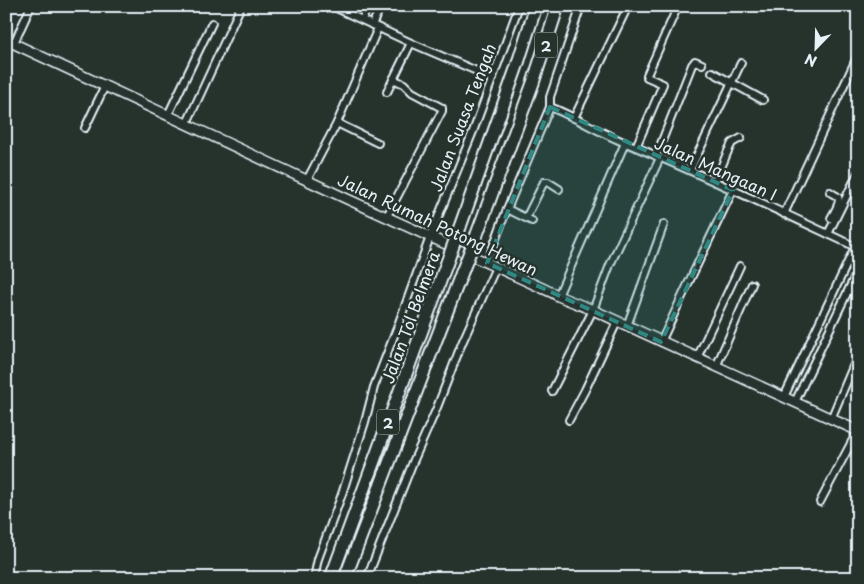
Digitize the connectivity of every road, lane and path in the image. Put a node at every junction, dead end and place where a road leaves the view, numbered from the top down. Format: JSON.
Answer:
{"nodes":[{"id":1,"x":31,"y":6,"type":"edge"},
{"id":2,"x":241,"y":6,"type":"edge"},
{"id":3,"x":332,"y":6,"type":"edge"},
{"id":4,"x":368,"y":6,"type":"edge"},
{"id":5,"x":381,"y":6,"type":"edge"},
{"id":6,"x":519,"y":6,"type":"edge"},
{"id":7,"x":536,"y":6,"type":"edge"},
{"id":8,"x":542,"y":6,"type":"edge"},
{"id":9,"x":558,"y":6,"type":"edge"},
{"id":10,"x":565,"y":6,"type":"edge"},
{"id":11,"x":581,"y":6,"type":"edge"},
{"id":12,"x":628,"y":6,"type":"edge"},
{"id":13,"x":678,"y":6,"type":"edge"},
{"id":14,"x":362,"y":20,"type":"junction"},
{"id":15,"x":212,"y":23,"type":"dead end"},
{"id":16,"x":375,"y":27,"type":"junction"},
{"id":17,"x":10,"y":41,"type":"edge"},
{"id":18,"x":411,"y":43,"type":"junction"},
{"id":19,"x":858,"y":55,"type":"edge"},
{"id":20,"x":742,"y":63,"type":"dead end"},
{"id":21,"x":702,"y":64,"type":"dead end"},
{"id":22,"x":518,"y":66,"type":"junction"},
{"id":23,"x":712,"y":72,"type":"dead end"},
{"id":24,"x":493,"y":78,"type":"junction"},
{"id":25,"x":393,"y":79,"type":"junction"},
{"id":26,"x":533,"y":83,"type":"junction"},
{"id":27,"x":732,"y":84,"type":"junction"},
{"id":28,"x":105,"y":86,"type":"junction"},
{"id":29,"x":387,"y":92,"type":"dead end"},
{"id":30,"x":763,"y":100,"type":"dead end"},
{"id":31,"x":550,"y":107,"type":"junction"},
{"id":32,"x":168,"y":115,"type":"junction"},
{"id":33,"x":574,"y":118,"type":"junction"},
{"id":34,"x":337,"y":122,"type":"junction"},
{"id":35,"x":187,"y":123,"type":"junction"},
{"id":36,"x":85,"y":128,"type":"dead end"},
{"id":37,"x":741,"y":138,"type":"dead end"},
{"id":38,"x":378,"y":143,"type":"dead end"},
{"id":39,"x":625,"y":143,"type":"junction"},
{"id":40,"x":636,"y":147,"type":"junction"},
{"id":41,"x":658,"y":157,"type":"junction"},
{"id":42,"x":690,"y":170,"type":"junction"},
{"id":43,"x":858,"y":172,"type":"edge"},
{"id":44,"x":307,"y":180,"type":"junction"},
{"id":45,"x":715,"y":182,"type":"junction"},
{"id":46,"x":559,"y":189,"type":"dead end"},
{"id":47,"x":733,"y":190,"type":"junction"},
{"id":48,"x":830,"y":192,"type":"dead end"},
{"id":49,"x":507,"y":209,"type":"junction"},
{"id":50,"x":784,"y":214,"type":"junction"},
{"id":51,"x":387,"y":216,"type":"junction"},
{"id":52,"x":664,"y":224,"type":"dead end"},
{"id":53,"x":826,"y":233,"type":"junction"},
{"id":54,"x":430,"y":237,"type":"junction"},
{"id":55,"x":856,"y":247,"type":"edge"},
{"id":56,"x":486,"y":263,"type":"junction"},
{"id":57,"x":740,"y":266,"type":"dead end"},
{"id":58,"x":496,"y":267,"type":"junction"},
{"id":59,"x":858,"y":270,"type":"edge"},
{"id":60,"x":752,"y":284,"type":"dead end"},
{"id":61,"x":558,"y":296,"type":"junction"},
{"id":62,"x":592,"y":310,"type":"junction"},
{"id":63,"x":617,"y":322,"type":"junction"},
{"id":64,"x":627,"y":326,"type":"junction"},
{"id":65,"x":661,"y":342,"type":"junction"},
{"id":66,"x":697,"y":358,"type":"junction"},
{"id":67,"x":855,"y":362,"type":"dead end"},
{"id":68,"x":716,"y":367,"type":"junction"},
{"id":69,"x":552,"y":390,"type":"dead end"},
{"id":70,"x":784,"y":397,"type":"junction"},
{"id":71,"x":795,"y":402,"type":"junction"},
{"id":72,"x":831,"y":419,"type":"junction"},
{"id":73,"x":569,"y":420,"type":"dead end"},
{"id":74,"x":858,"y":431,"type":"edge"},
{"id":75,"x":820,"y":502,"type":"dead end"},
{"id":76,"x":314,"y":578,"type":"edge"},
{"id":77,"x":331,"y":578,"type":"edge"},
{"id":78,"x":345,"y":578,"type":"edge"},
{"id":79,"x":367,"y":578,"type":"edge"}],
"edges":[{"from":1,"to":17,"type":"street"},
{"from":2,"to":35,"type":"street"},
{"from":3,"to":14,"type":"street"},
{"from":4,"to":14,"type":"street"},
{"from":5,"to":16,"type":"street"},
{"from":6,"to":24,"type":"street","name":"Jalan Suasa Tengah"},
{"from":7,"to":22,"type":"highway"},
{"from":8,"to":22,"type":"highway","number":"2"},
{"from":9,"to":26,"type":"highway","number":"2"},
{"from":10,"to":26,"type":"highway"},
{"from":11,"to":31,"type":"street"},
{"from":12,"to":33,"type":"street"},
{"from":13,"to":40,"type":"street"},
{"from":14,"to":16,"type":"street"},
{"from":15,"to":32,"type":"street"},
{"from":16,"to":18,"type":"street"},
{"from":16,"to":34,"type":"street"},
{"from":17,"to":28,"type":"street","name":"Jalan Rumah Potong Hewan"},
{"from":18,"to":24,"type":"street"},
{"from":18,"to":25,"type":"street"},
{"from":19,"to":50,"type":"street"},
{"from":20,"to":27,"type":"street"},
{"from":21,"to":41,"type":"street"},
{"from":22,"to":77,"type":"highway","name":"Jalan Tol Belmera","number":"2","bridge":true},
{"from":23,"to":27,"type":"street"},
{"from":24,"to":54,"type":"street","name":"Jalan Suasa Tengah"},
{"from":25,"to":29,"type":"street"},
{"from":25,"to":51,"type":"street"},
{"from":26,"to":78,"type":"highway","name":"Jalan Tol Belmera","number":"2","bridge":true},
{"from":27,"to":30,"type":"street"},
{"from":27,"to":42,"type":"street"},
{"from":28,"to":32,"type":"street","name":"Jalan Rumah Potong Hewan"},
{"from":28,"to":36,"type":"street"},
{"from":31,"to":33,"type":"street","name":"Jalan Mangaan I"},
{"from":31,"to":49,"type":"street"},
{"from":32,"to":35,"type":"street","name":"Jalan Rumah Potong Hewan"},
{"from":33,"to":39,"type":"street","name":"Jalan Mangaan I"},
{"from":34,"to":38,"type":"street"},
{"from":34,"to":44,"type":"street"},
{"from":35,"to":44,"type":"street","name":"Jalan Rumah Potong Hewan"},
{"from":37,"to":45,"type":"street"},
{"from":39,"to":40,"type":"street","name":"Jalan Mangaan I"},
{"from":39,"to":61,"type":"street"},
{"from":40,"to":41,"type":"street","name":"Jalan Mangaan I"},
{"from":41,"to":42,"type":"street","name":"Jalan Mangaan I"},
{"from":41,"to":62,"type":"street"},
{"from":42,"to":45,"type":"street","name":"Jalan Mangaan I"},
{"from":43,"to":53,"type":"street"},
{"from":44,"to":51,"type":"street","name":"Jalan Rumah Potong Hewan"},
{"from":45,"to":47,"type":"street","name":"Jalan Mangaan I"},
{"from":46,"to":49,"type":"street"},
{"from":47,"to":50,"type":"street","name":"Jalan Mangaan I"},
{"from":47,"to":65,"type":"street"},
{"from":48,"to":53,"type":"street"},
{"from":49,"to":56,"type":"street"},
{"from":50,"to":53,"type":"street","name":"Jalan Mangaan I"},
{"from":51,"to":54,"type":"street","name":"Jalan Rumah Potong Hewan"},
{"from":52,"to":64,"type":"street"},
{"from":53,"to":55,"type":"street","name":"Jalan Mangaan I"},
{"from":54,"to":56,"type":"street","name":"Jalan Rumah Potong Hewan"},
{"from":54,"to":76,"type":"street","name":"Jalan Suasa Tengah"},
{"from":55,"to":70,"type":"street"},
{"from":56,"to":58,"type":"street","name":"Jalan Rumah Potong Hewan"},
{"from":57,"to":66,"type":"street"},
{"from":58,"to":61,"type":"street","name":"Jalan Rumah Potong Hewan"},
{"from":58,"to":79,"type":"street"},
{"from":59,"to":71,"type":"street"},
{"from":60,"to":68,"type":"street"},
{"from":61,"to":62,"type":"street","name":"Jalan Rumah Potong Hewan"},
{"from":62,"to":63,"type":"street","name":"Jalan Rumah Potong Hewan"},
{"from":62,"to":69,"type":"street"},
{"from":63,"to":64,"type":"street","name":"Jalan Rumah Potong Hewan"},
{"from":63,"to":73,"type":"street"},
{"from":64,"to":65,"type":"street","name":"Jalan Rumah Potong Hewan"},
{"from":65,"to":66,"type":"street","name":"Jalan Rumah Potong Hewan"},
{"from":66,"to":68,"type":"street","name":"Jalan Rumah Potong Hewan"},
{"from":67,"to":72,"type":"street"},
{"from":68,"to":70,"type":"street","name":"Jalan Rumah Potong Hewan"},
{"from":70,"to":71,"type":"street","name":"Jalan Rumah Potong Hewan"},
{"from":71,"to":72,"type":"street","name":"Jalan Rumah Potong Hewan"},
{"from":72,"to":74,"type":"street","name":"Jalan Rumah Potong Hewan"},
{"from":74,"to":75,"type":"street"}]}
